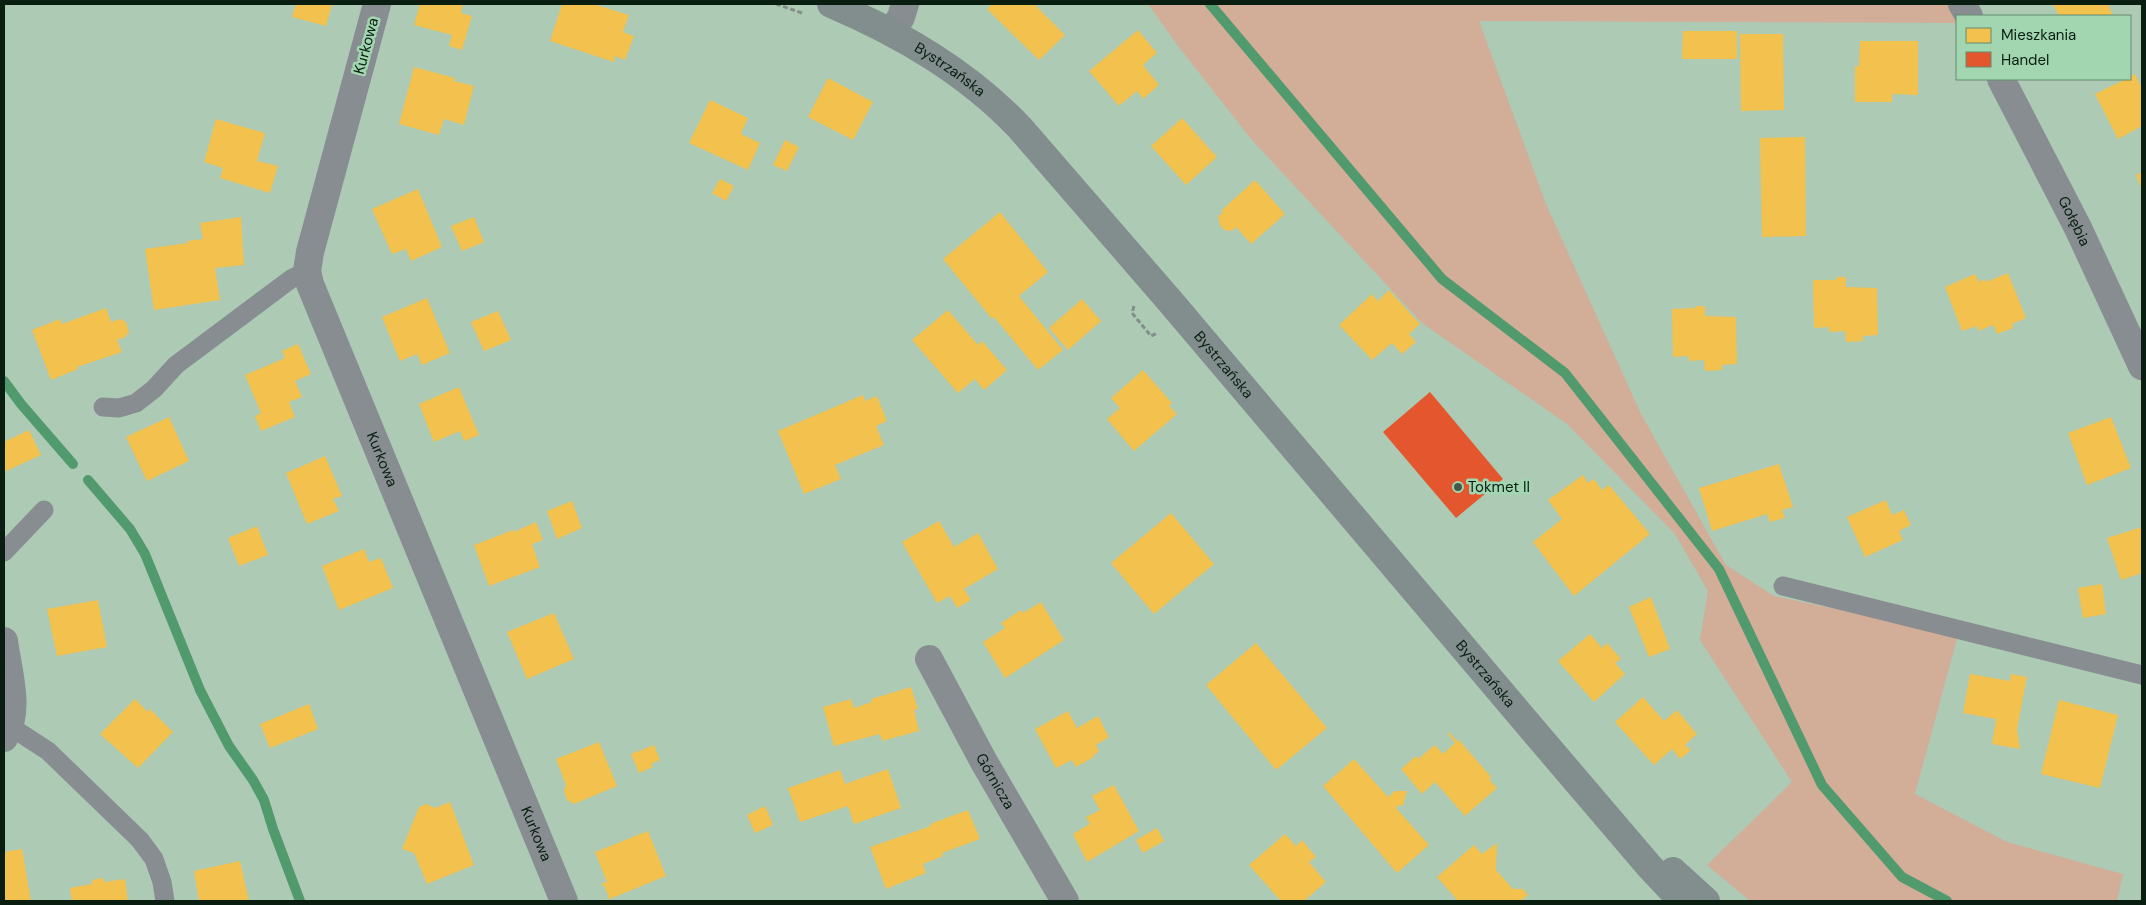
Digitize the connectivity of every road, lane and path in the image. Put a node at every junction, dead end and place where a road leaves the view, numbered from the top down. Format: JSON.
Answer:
{"nodes":[{"id":1,"x":377,"y":4,"type":"edge"},
{"id":2,"x":831,"y":4,"type":"edge"},
{"id":3,"x":905,"y":4,"type":"edge"},
{"id":4,"x":1962,"y":4,"type":"edge"},
{"id":5,"x":1968,"y":15,"type":"edge"},
{"id":6,"x":892,"y":32,"type":"junction"},
{"id":7,"x":2003,"y":80,"type":"edge"},
{"id":8,"x":307,"y":271,"type":"junction"},
{"id":9,"x":2142,"y":366,"type":"edge"},
{"id":10,"x":103,"y":407,"type":"dead end"},
{"id":11,"x":44,"y":510,"type":"dead end"},
{"id":12,"x":4,"y":552,"type":"edge"},
{"id":13,"x":1783,"y":586,"type":"dead end"},
{"id":14,"x":4,"y":641,"type":"edge"},
{"id":15,"x":928,"y":659,"type":"dead end"},
{"id":16,"x":2142,"y":674,"type":"edge"},
{"id":17,"x":7,"y":732,"type":"edge"},
{"id":18,"x":1575,"y":777,"type":"junction"},
{"id":19,"x":165,"y":901,"type":"edge"},
{"id":20,"x":564,"y":901,"type":"edge"},
{"id":21,"x":1065,"y":901,"type":"edge"},
{"id":22,"x":1682,"y":901,"type":"edge"},
{"id":23,"x":1706,"y":901,"type":"edge"}],
"edges":[{"from":1,"to":8,"type":"street","name":"Kurkowa"},
{"from":2,"to":6,"type":"main road","name":"Bystrzańska"},
{"from":3,"to":6,"type":"street"},
{"from":4,"to":5,"type":"street"},
{"from":6,"to":18,"type":"main road","name":"Bystrzańska"},
{"from":7,"to":9,"type":"street","name":"Gołębia"},
{"from":8,"to":10,"type":"lane"},
{"from":8,"to":20,"type":"street","name":"Kurkowa"},
{"from":11,"to":12,"type":"lane"},
{"from":13,"to":16,"type":"lane"},
{"from":14,"to":17,"type":"street"},
{"from":15,"to":21,"type":"street","name":"Górnicza"},
{"from":17,"to":19,"type":"lane"},
{"from":18,"to":22,"type":"main road","name":"Bystrzańska"},
{"from":18,"to":23,"type":"main road","name":"Bystrzańska"}]}
